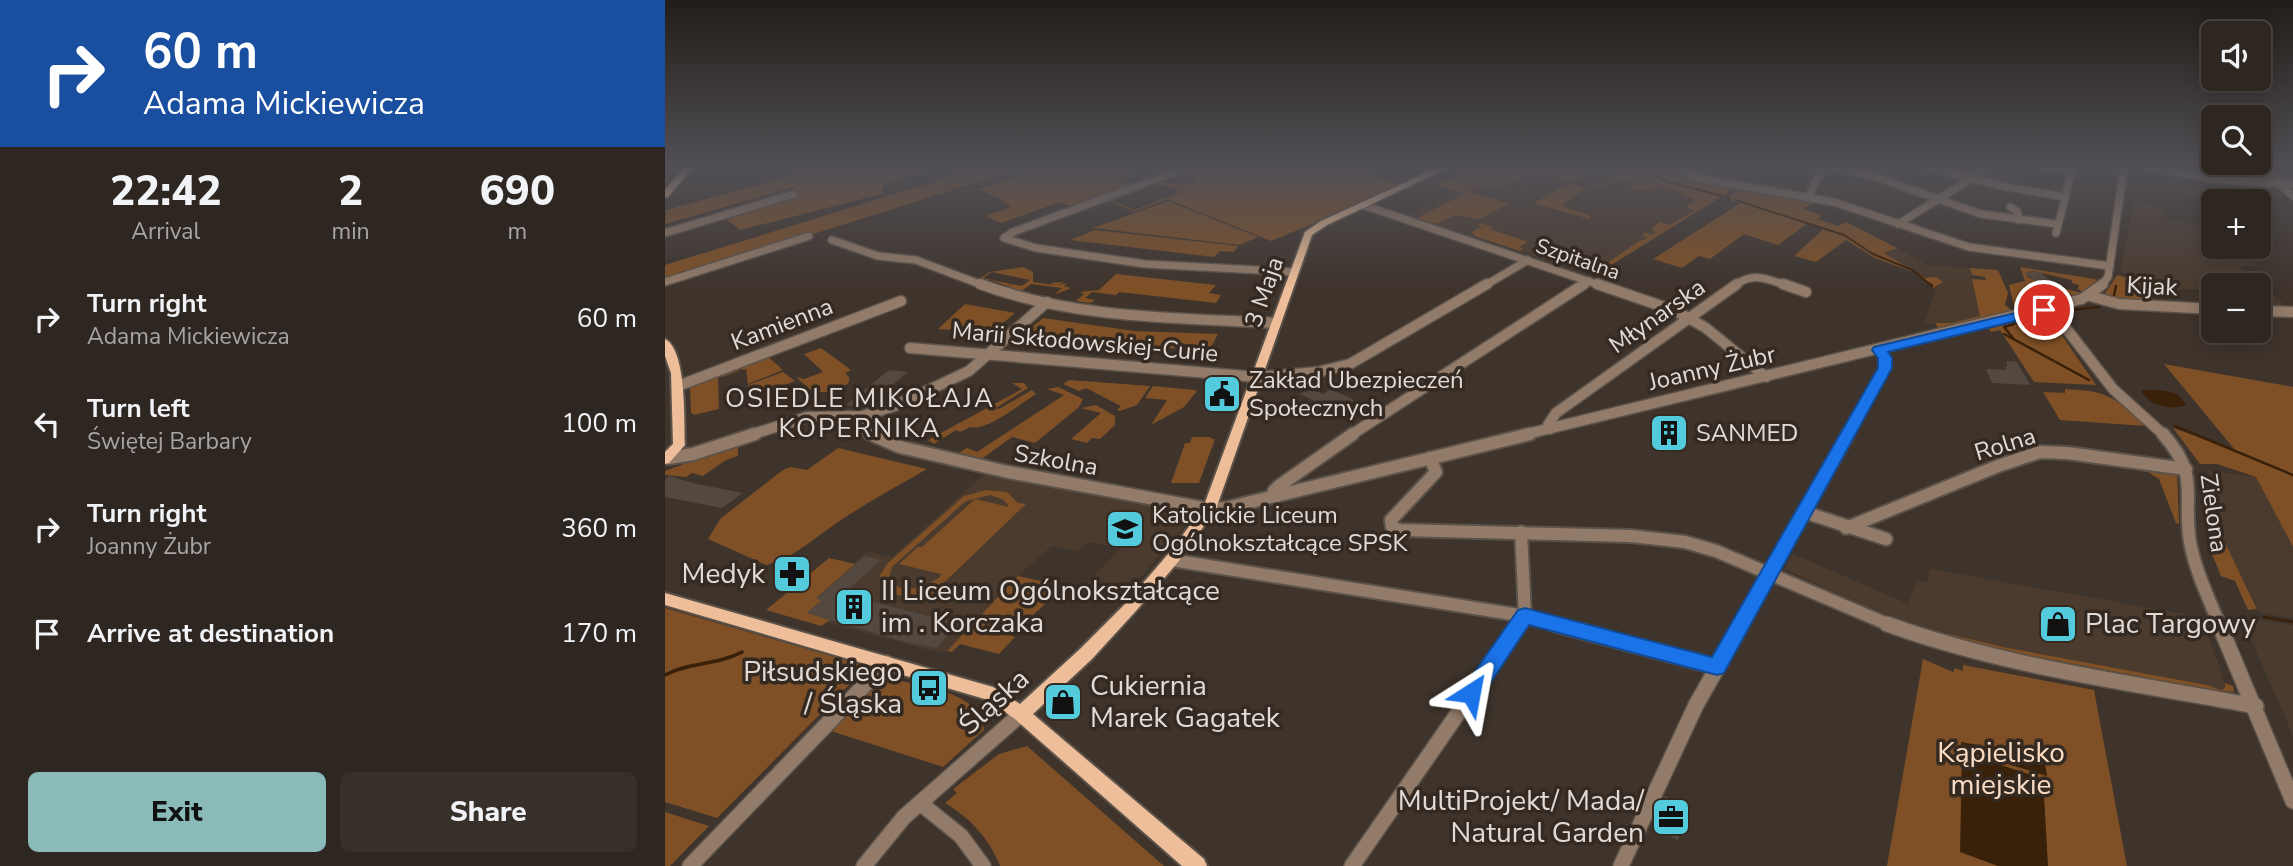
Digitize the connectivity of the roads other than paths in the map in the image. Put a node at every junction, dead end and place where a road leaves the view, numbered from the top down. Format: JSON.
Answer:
{"nodes":[{"id":1,"x":750,"y":207,"type":"edge"},
{"id":2,"x":1079,"y":207,"type":"edge"},
{"id":3,"x":1358,"y":207,"type":"edge"},
{"id":4,"x":1370,"y":207,"type":"edge"},
{"id":5,"x":1852,"y":207,"type":"edge"},
{"id":6,"x":1926,"y":207,"type":"edge"},
{"id":7,"x":1962,"y":207,"type":"edge"},
{"id":8,"x":2010,"y":207,"type":"dead end"},
{"id":9,"x":2062,"y":207,"type":"edge"},
{"id":10,"x":2118,"y":207,"type":"edge"},
{"id":11,"x":2019,"y":220,"type":"junction"},
{"id":12,"x":1898,"y":224,"type":"junction"},
{"id":13,"x":665,"y":233,"type":"edge"},
{"id":14,"x":809,"y":236,"type":"dead end"},
{"id":15,"x":832,"y":240,"type":"dead end"},
{"id":16,"x":1528,"y":260,"type":"junction"},
{"id":17,"x":2110,"y":266,"type":"junction"},
{"id":18,"x":1293,"y":272,"type":"junction"},
{"id":19,"x":1589,"y":281,"type":"junction"},
{"id":20,"x":665,"y":282,"type":"edge"},
{"id":21,"x":1806,"y":292,"type":"dead end"},
{"id":22,"x":2090,"y":296,"type":"junction"},
{"id":23,"x":901,"y":301,"type":"dead end"},
{"id":24,"x":1047,"y":302,"type":"junction"},
{"id":25,"x":2201,"y":308,"type":"edge"},
{"id":26,"x":2044,"y":310,"type":"junction"},
{"id":27,"x":2271,"y":311,"type":"edge"},
{"id":28,"x":2293,"y":312,"type":"edge"},
{"id":29,"x":1691,"y":318,"type":"junction"},
{"id":30,"x":1276,"y":323,"type":"junction"},
{"id":31,"x":665,"y":342,"type":"edge"},
{"id":32,"x":910,"y":348,"type":"dead end"},
{"id":33,"x":1879,"y":350,"type":"junction"},
{"id":34,"x":986,"y":355,"type":"junction"},
{"id":35,"x":1257,"y":377,"type":"junction"},
{"id":36,"x":1766,"y":377,"type":"junction"},
{"id":37,"x":678,"y":386,"type":"junction"},
{"id":38,"x":863,"y":416,"type":"junction"},
{"id":39,"x":1550,"y":429,"type":"junction"},
{"id":40,"x":1430,"y":458,"type":"junction"},
{"id":41,"x":667,"y":459,"type":"edge"},
{"id":42,"x":2186,"y":469,"type":"junction"},
{"id":43,"x":1277,"y":496,"type":"junction"},
{"id":44,"x":1209,"y":509,"type":"junction"},
{"id":45,"x":1804,"y":512,"type":"junction"},
{"id":46,"x":1846,"y":528,"type":"junction"},
{"id":47,"x":1521,"y":532,"type":"junction"},
{"id":48,"x":1886,"y":540,"type":"dead end"},
{"id":49,"x":1171,"y":561,"type":"junction"},
{"id":50,"x":1769,"y":573,"type":"junction"},
{"id":51,"x":665,"y":599,"type":"edge"},
{"id":52,"x":1525,"y":616,"type":"junction"},
{"id":53,"x":886,"y":663,"type":"junction"},
{"id":54,"x":1717,"y":667,"type":"junction"},
{"id":55,"x":2256,"y":706,"type":"junction"},
{"id":56,"x":1021,"y":714,"type":"junction"},
{"id":57,"x":2288,"y":774,"type":"edge"},
{"id":58,"x":2293,"y":801,"type":"edge"},
{"id":59,"x":920,"y":803,"type":"junction"},
{"id":60,"x":690,"y":866,"type":"edge"},
{"id":61,"x":864,"y":866,"type":"edge"},
{"id":62,"x":983,"y":866,"type":"edge"},
{"id":63,"x":1197,"y":866,"type":"edge"},
{"id":64,"x":1352,"y":866,"type":"edge"},
{"id":65,"x":1621,"y":866,"type":"edge"}],
"edges":[{"from":1,"to":13,"type":"street"},
{"from":2,"to":18,"type":"street"},
{"from":3,"to":18,"type":"main road","name":"3 Maja"},
{"from":4,"to":16,"type":"street","name":"Szpitalna"},
{"from":5,"to":12,"type":"street"},
{"from":6,"to":12,"type":"street"},
{"from":7,"to":11,"type":"street"},
{"from":8,"to":11,"type":"street"},
{"from":9,"to":11,"type":"street"},
{"from":10,"to":17,"type":"street"},
{"from":12,"to":17,"type":"street"},
{"from":14,"to":20,"type":"street"},
{"from":15,"to":24,"type":"street"},
{"from":16,"to":19,"type":"street","name":"Szpitalna"},
{"from":16,"to":35,"type":"street","name":"Marii Skłodowskiej-Curie"},
{"from":17,"to":22,"type":"street"},
{"from":18,"to":30,"type":"main road","name":"3 Maja"},
{"from":19,"to":29,"type":"street","name":"Szpitalna"},
{"from":19,"to":43,"type":"street"},
{"from":21,"to":29,"type":"street","name":"Młynarska"},
{"from":22,"to":25,"type":"street","name":"Kijak"},
{"from":22,"to":26,"type":"street","name":"Joanny Żubr"},
{"from":23,"to":37,"type":"street","name":"Kamienna"},
{"from":24,"to":30,"type":"street"},
{"from":24,"to":34,"type":"street"},
{"from":26,"to":33,"type":"street","name":"Joanny Żubr"},
{"from":26,"to":42,"type":"street","name":"Zielona"},
{"from":27,"to":28,"type":"street"},
{"from":29,"to":36,"type":"street","name":"Szpitalna"},
{"from":29,"to":39,"type":"street","name":"Młynarska"},
{"from":30,"to":35,"type":"main road","name":"3 Maja"},
{"from":31,"to":37,"type":"main road"},
{"from":32,"to":34,"type":"street","name":"Marii Skłodowskiej-Curie"},
{"from":33,"to":36,"type":"street","name":"Joanny Żubr"},
{"from":33,"to":45,"type":"street"},
{"from":34,"to":35,"type":"street","name":"Marii Skłodowskiej-Curie"},
{"from":34,"to":38,"type":"street"},
{"from":35,"to":44,"type":"main road","name":"3 Maja"},
{"from":36,"to":39,"type":"street","name":"Joanny Żubr"},
{"from":37,"to":41,"type":"main road"},
{"from":38,"to":41,"type":"street"},
{"from":38,"to":44,"type":"street","name":"Szkolna"},
{"from":39,"to":40,"type":"street","name":"Joanny Żubr"},
{"from":40,"to":43,"type":"street","name":"Joanny Żubr"},
{"from":40,"to":47,"type":"street"},
{"from":42,"to":46,"type":"street","name":"Rolna"},
{"from":42,"to":55,"type":"street","name":"Zielona"},
{"from":43,"to":44,"type":"street","name":"Joanny Żubr"},
{"from":44,"to":49,"type":"main road","name":"Śląska"},
{"from":45,"to":46,"type":"street"},
{"from":45,"to":50,"type":"street"},
{"from":46,"to":48,"type":"street"},
{"from":47,"to":50,"type":"street"},
{"from":47,"to":52,"type":"street"},
{"from":49,"to":52,"type":"street"},
{"from":49,"to":56,"type":"main road","name":"Śląska"},
{"from":50,"to":54,"type":"street"},
{"from":50,"to":55,"type":"street"},
{"from":51,"to":53,"type":"main road"},
{"from":52,"to":54,"type":"street"},
{"from":52,"to":64,"type":"street"},
{"from":53,"to":56,"type":"main road"},
{"from":53,"to":60,"type":"street"},
{"from":54,"to":65,"type":"street"},
{"from":55,"to":57,"type":"street","name":"Zielona"},
{"from":56,"to":59,"type":"street","name":"Śląska"},
{"from":56,"to":63,"type":"main road"},
{"from":57,"to":58,"type":"street","name":"Zielona"},
{"from":59,"to":61,"type":"street","name":"Śląska"},
{"from":59,"to":62,"type":"street"}]}
